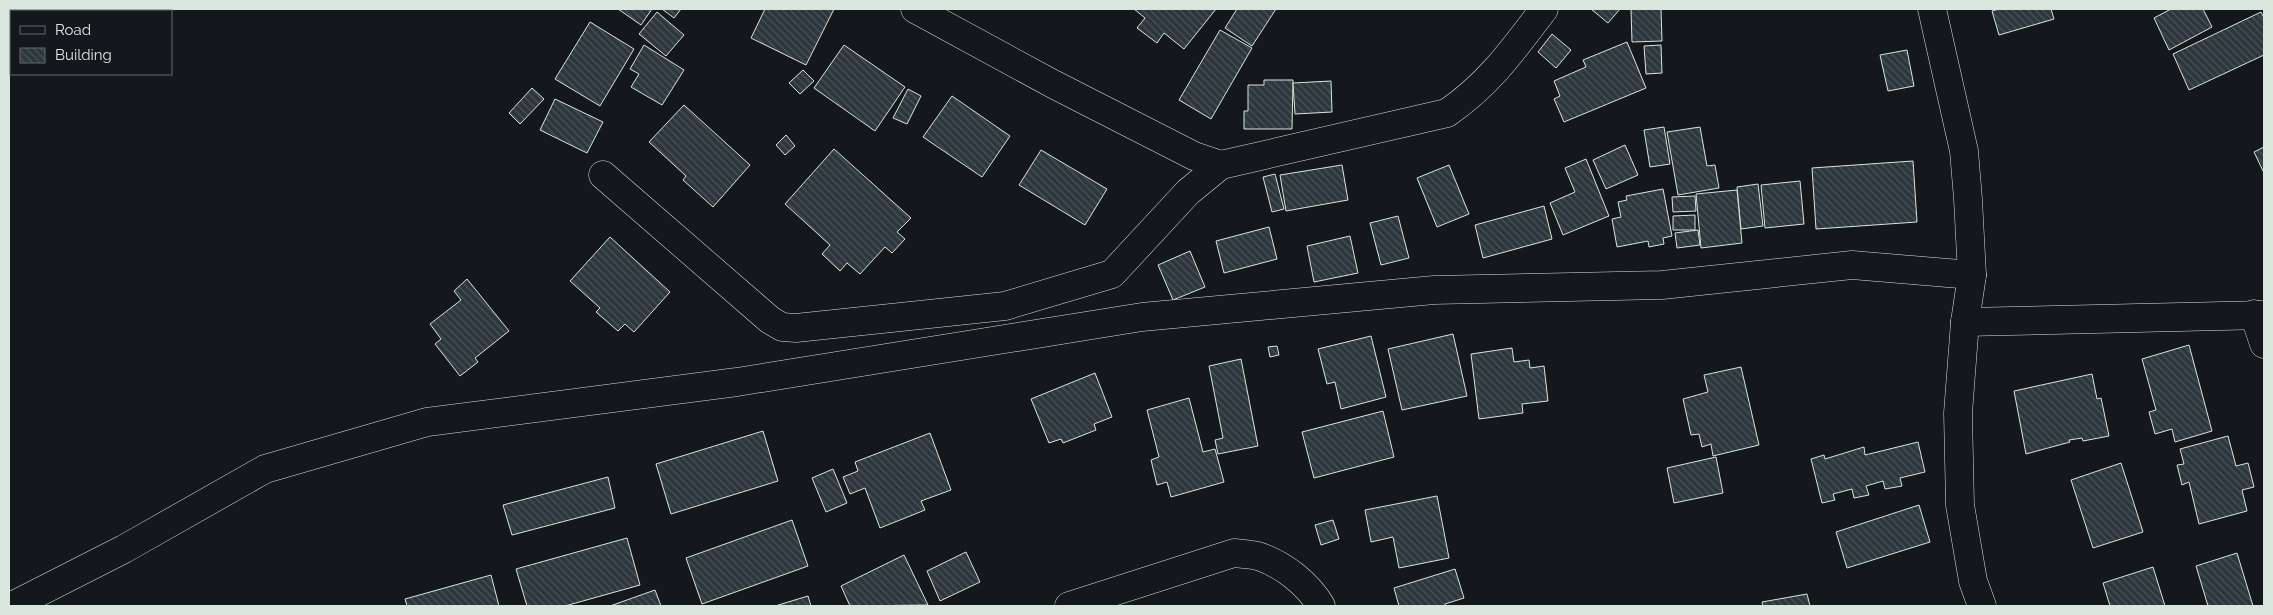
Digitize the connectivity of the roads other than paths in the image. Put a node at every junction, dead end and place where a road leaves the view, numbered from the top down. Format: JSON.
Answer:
{"nodes":[{"id":1,"x":915,"y":9,"type":"edge"},
{"id":2,"x":1544,"y":9,"type":"edge"},
{"id":3,"x":1932,"y":9,"type":"edge"},
{"id":4,"x":1221,"y":165,"type":"junction"},
{"id":5,"x":603,"y":175,"type":"dead end"},
{"id":6,"x":1972,"y":275,"type":"junction"},
{"id":7,"x":2259,"y":314,"type":"edge"},
{"id":8,"x":1965,"y":322,"type":"junction"},
{"id":9,"x":2264,"y":344,"type":"edge"},
{"id":10,"x":12,"y":606,"type":"edge"},
{"id":11,"x":1069,"y":606,"type":"edge"},
{"id":12,"x":1321,"y":606,"type":"edge"},
{"id":13,"x":1982,"y":606,"type":"edge"}],
"edges":[{"from":1,"to":4,"type":"street"},
{"from":2,"to":4,"type":"street"},
{"from":3,"to":6,"type":"street"},
{"from":4,"to":5,"type":"street"},
{"from":6,"to":8,"type":"street"},
{"from":6,"to":10,"type":"street"},
{"from":7,"to":8,"type":"street"},
{"from":7,"to":9,"type":"street"},
{"from":8,"to":13,"type":"street"},
{"from":11,"to":12,"type":"street"}]}
